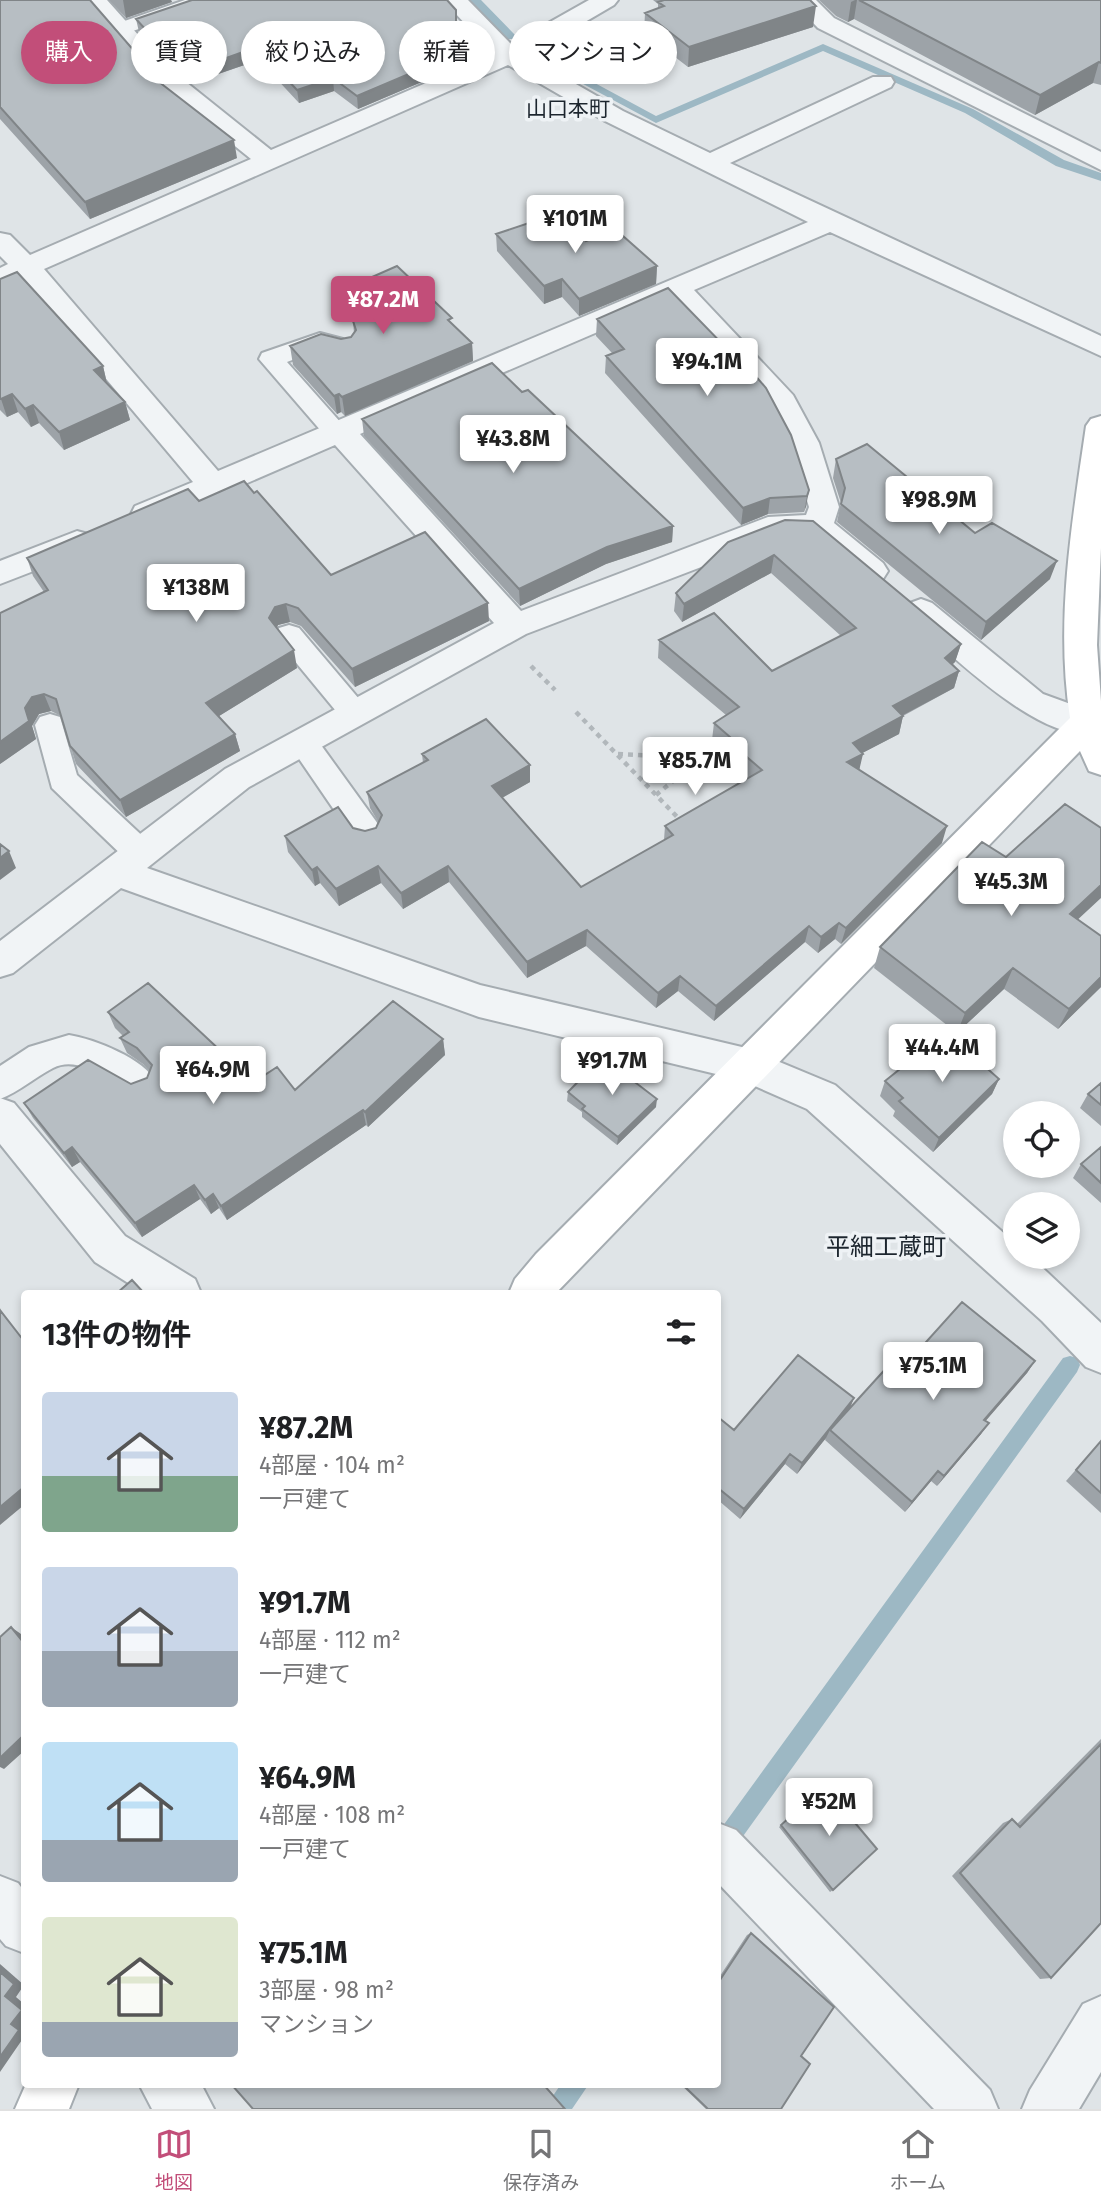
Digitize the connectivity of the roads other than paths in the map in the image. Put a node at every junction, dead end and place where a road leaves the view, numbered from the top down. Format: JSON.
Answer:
{"nodes":[{"id":1,"x":94,"y":0,"type":"edge"},
{"id":2,"x":205,"y":0,"type":"edge"},
{"id":3,"x":455,"y":0,"type":"edge"},
{"id":4,"x":606,"y":0,"type":"edge"},
{"id":5,"x":803,"y":0,"type":"edge"},
{"id":6,"x":570,"y":21,"type":"edge"},
{"id":7,"x":120,"y":29,"type":"junction"},
{"id":8,"x":509,"y":56,"type":"joint"},
{"id":9,"x":882,"y":82,"type":"dead end"},
{"id":10,"x":558,"y":84,"type":"edge"},
{"id":11,"x":269,"y":161,"type":"junction"},
{"id":12,"x":1101,"y":162,"type":"edge"},
{"id":13,"x":710,"y":163,"type":"junction"},
{"id":14,"x":830,"y":222,"type":"junction"},
{"id":15,"x":0,"y":241,"type":"edge"},
{"id":16,"x":27,"y":267,"type":"junction"},
{"id":17,"x":0,"y":278,"type":"edge"},
{"id":18,"x":675,"y":287,"type":"junction"},
{"id":19,"x":1101,"y":347,"type":"edge"},
{"id":20,"x":344,"y":348,"type":"edge"},
{"id":21,"x":1101,"y":426,"type":"edge"},
{"id":22,"x":339,"y":432,"type":"junction"},
{"id":23,"x":214,"y":486,"type":"junction"},
{"id":24,"x":818,"y":526,"type":"junction"},
{"id":25,"x":0,"y":573,"type":"edge"},
{"id":26,"x":515,"y":626,"type":"junction"},
{"id":27,"x":289,"y":635,"type":"dead end"},
{"id":28,"x":355,"y":714,"type":"junction"},
{"id":29,"x":1086,"y":723,"type":"junction"},
{"id":30,"x":50,"y":725,"type":"dead end"},
{"id":31,"x":303,"y":742,"type":"junction"},
{"id":32,"x":1101,"y":762,"type":"edge"},
{"id":33,"x":367,"y":833,"type":"edge"},
{"id":34,"x":127,"y":861,"type":"junction"},
{"id":35,"x":5,"y":949,"type":"edge"},
{"id":36,"x":746,"y":1065,"type":"junction"},
{"id":37,"x":139,"y":1082,"type":"edge"},
{"id":38,"x":0,"y":1084,"type":"edge"},
{"id":39,"x":0,"y":1115,"type":"edge"},
{"id":40,"x":175,"y":1290,"type":"edge"},
{"id":41,"x":533,"y":1290,"type":"edge"},
{"id":42,"x":1101,"y":1353,"type":"edge"},
{"id":43,"x":721,"y":1851,"type":"edge"},
{"id":44,"x":0,"y":1901,"type":"edge"},
{"id":45,"x":21,"y":1925,"type":"edge"},
{"id":46,"x":1101,"y":2022,"type":"edge"},
{"id":47,"x":52,"y":2088,"type":"edge"},
{"id":48,"x":169,"y":2088,"type":"edge"},
{"id":49,"x":42,"y":2109,"type":"edge"},
{"id":50,"x":187,"y":2109,"type":"edge"},
{"id":51,"x":971,"y":2109,"type":"edge"},
{"id":52,"x":1049,"y":2109,"type":"edge"}],
"edges":[{"from":1,"to":7,"type":"street"},
{"from":2,"to":7,"type":"lane"},
{"from":3,"to":8,"type":"street"},
{"from":4,"to":6,"type":"street"},
{"from":5,"to":12,"type":"street"},
{"from":7,"to":11,"type":"street"},
{"from":8,"to":11,"type":"street"},
{"from":9,"to":13,"type":"street"},
{"from":10,"to":13,"type":"street"},
{"from":11,"to":16,"type":"street"},
{"from":13,"to":14,"type":"street"},
{"from":14,"to":18,"type":"street"},
{"from":14,"to":19,"type":"street"},
{"from":15,"to":16,"type":"street"},
{"from":16,"to":17,"type":"street"},
{"from":16,"to":23,"type":"street"},
{"from":18,"to":22,"type":"street"},
{"from":18,"to":24,"type":"street"},
{"from":20,"to":22,"type":"lane"},
{"from":21,"to":29,"type":"street"},
{"from":22,"to":23,"type":"street"},
{"from":22,"to":26,"type":"street"},
{"from":23,"to":25,"type":"street"},
{"from":24,"to":26,"type":"street"},
{"from":24,"to":29,"type":"street"},
{"from":26,"to":28,"type":"street"},
{"from":27,"to":28,"type":"lane"},
{"from":28,"to":31,"type":"street"},
{"from":29,"to":32,"type":"street"},
{"from":29,"to":36,"type":"street"},
{"from":30,"to":34,"type":"lane"},
{"from":31,"to":33,"type":"lane"},
{"from":31,"to":34,"type":"street"},
{"from":34,"to":35,"type":"street"},
{"from":34,"to":36,"type":"street"},
{"from":36,"to":41,"type":"street"},
{"from":36,"to":42,"type":"street"},
{"from":37,"to":38,"type":"lane"},
{"from":39,"to":40,"type":"street"},
{"from":43,"to":51,"type":"street"},
{"from":44,"to":45,"type":"street"},
{"from":46,"to":52,"type":"street"},
{"from":47,"to":49,"type":"street"},
{"from":48,"to":50,"type":"street"}]}
